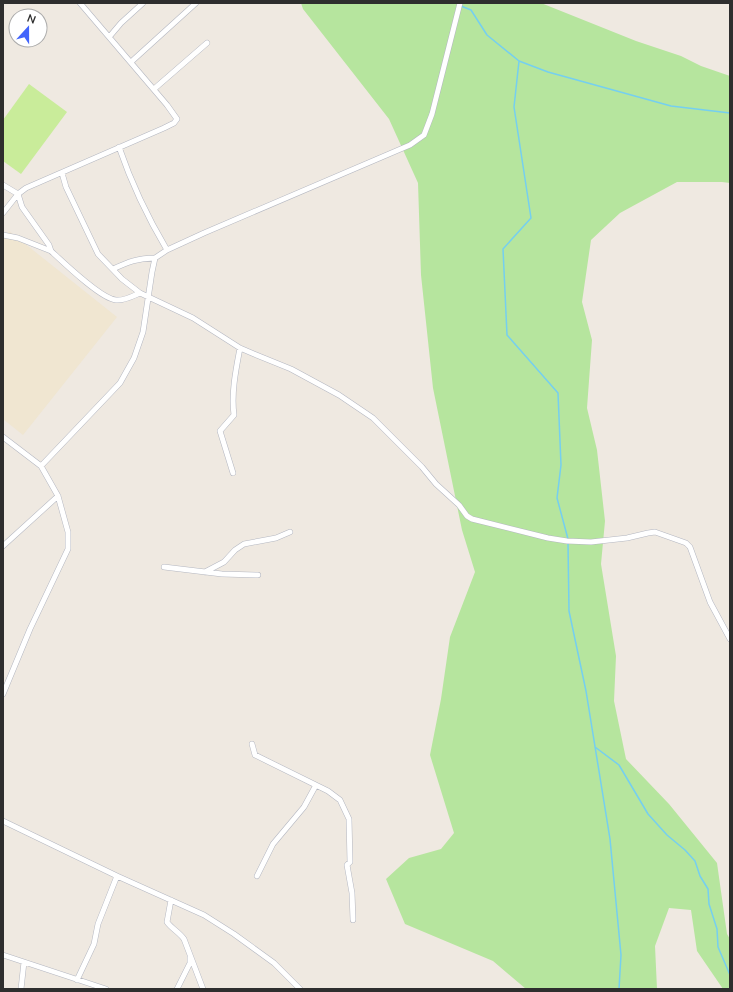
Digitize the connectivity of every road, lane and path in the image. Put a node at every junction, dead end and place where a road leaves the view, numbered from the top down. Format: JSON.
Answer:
{"nodes":[{"id":1,"x":80,"y":3,"type":"edge"},
{"id":2,"x":143,"y":3,"type":"edge"},
{"id":3,"x":196,"y":3,"type":"edge"},
{"id":4,"x":460,"y":3,"type":"edge"},
{"id":5,"x":110,"y":36,"type":"junction"},
{"id":6,"x":207,"y":43,"type":"dead end"},
{"id":7,"x":131,"y":62,"type":"junction"},
{"id":8,"x":154,"y":89,"type":"junction"},
{"id":9,"x":119,"y":147,"type":"junction"},
{"id":10,"x":62,"y":173,"type":"junction"},
{"id":11,"x":3,"y":185,"type":"edge"},
{"id":12,"x":18,"y":194,"type":"junction"},
{"id":13,"x":3,"y":213,"type":"edge"},
{"id":14,"x":3,"y":235,"type":"edge"},
{"id":15,"x":167,"y":250,"type":"junction"},
{"id":16,"x":51,"y":251,"type":"junction"},
{"id":17,"x":155,"y":258,"type":"junction"},
{"id":18,"x":113,"y":269,"type":"junction"},
{"id":19,"x":140,"y":293,"type":"junction"},
{"id":20,"x":148,"y":296,"type":"junction"},
{"id":21,"x":240,"y":348,"type":"junction"},
{"id":22,"x":3,"y":437,"type":"edge"},
{"id":23,"x":41,"y":466,"type":"junction"},
{"id":24,"x":233,"y":473,"type":"dead end"},
{"id":25,"x":58,"y":496,"type":"junction"},
{"id":26,"x":290,"y":532,"type":"dead end"},
{"id":27,"x":3,"y":546,"type":"edge"},
{"id":28,"x":164,"y":567,"type":"dead end"},
{"id":29,"x":205,"y":572,"type":"junction"},
{"id":30,"x":258,"y":575,"type":"dead end"},
{"id":31,"x":730,"y":639,"type":"edge"},
{"id":32,"x":3,"y":678,"type":"edge"},
{"id":33,"x":9,"y":680,"type":"junction"},
{"id":34,"x":3,"y":694,"type":"edge"},
{"id":35,"x":252,"y":744,"type":"dead end"},
{"id":36,"x":316,"y":785,"type":"junction"},
{"id":37,"x":3,"y":821,"type":"edge"},
{"id":38,"x":117,"y":876,"type":"junction"},
{"id":39,"x":257,"y":876,"type":"dead end"},
{"id":40,"x":170,"y":900,"type":"junction"},
{"id":41,"x":353,"y":920,"type":"dead end"},
{"id":42,"x":3,"y":954,"type":"edge"},
{"id":43,"x":190,"y":956,"type":"junction"},
{"id":44,"x":24,"y":962,"type":"junction"},
{"id":45,"x":77,"y":980,"type":"junction"},
{"id":46,"x":21,"y":989,"type":"edge"},
{"id":47,"x":106,"y":989,"type":"edge"},
{"id":48,"x":177,"y":989,"type":"edge"},
{"id":49,"x":203,"y":989,"type":"edge"},
{"id":50,"x":300,"y":989,"type":"edge"}],
"edges":[{"from":1,"to":5,"type":"street"},
{"from":2,"to":5,"type":"street"},
{"from":3,"to":7,"type":"street"},
{"from":4,"to":15,"type":"street"},
{"from":5,"to":7,"type":"street"},
{"from":6,"to":8,"type":"street"},
{"from":7,"to":8,"type":"street"},
{"from":8,"to":9,"type":"street"},
{"from":9,"to":10,"type":"street"},
{"from":9,"to":15,"type":"street"},
{"from":10,"to":12,"type":"street"},
{"from":10,"to":18,"type":"street"},
{"from":11,"to":12,"type":"street"},
{"from":12,"to":13,"type":"street"},
{"from":12,"to":16,"type":"street"},
{"from":14,"to":16,"type":"street"},
{"from":15,"to":17,"type":"street"},
{"from":16,"to":19,"type":"street"},
{"from":17,"to":18,"type":"street"},
{"from":17,"to":20,"type":"street"},
{"from":18,"to":19,"type":"street"},
{"from":19,"to":20,"type":"street"},
{"from":20,"to":21,"type":"street"},
{"from":20,"to":23,"type":"street"},
{"from":21,"to":24,"type":"street"},
{"from":21,"to":31,"type":"street"},
{"from":22,"to":23,"type":"street"},
{"from":23,"to":25,"type":"street"},
{"from":25,"to":27,"type":"street"},
{"from":25,"to":33,"type":"street"},
{"from":26,"to":29,"type":"street"},
{"from":28,"to":29,"type":"street"},
{"from":29,"to":30,"type":"street"},
{"from":32,"to":33,"type":"street"},
{"from":33,"to":34,"type":"street"},
{"from":35,"to":36,"type":"street"},
{"from":36,"to":39,"type":"street"},
{"from":36,"to":41,"type":"street"},
{"from":37,"to":38,"type":"street"},
{"from":38,"to":40,"type":"street"},
{"from":38,"to":45,"type":"street"},
{"from":40,"to":43,"type":"street"},
{"from":40,"to":50,"type":"street"},
{"from":42,"to":44,"type":"street"},
{"from":43,"to":48,"type":"street"},
{"from":43,"to":49,"type":"street"},
{"from":44,"to":45,"type":"street"},
{"from":44,"to":46,"type":"street"},
{"from":45,"to":47,"type":"street"}]}
